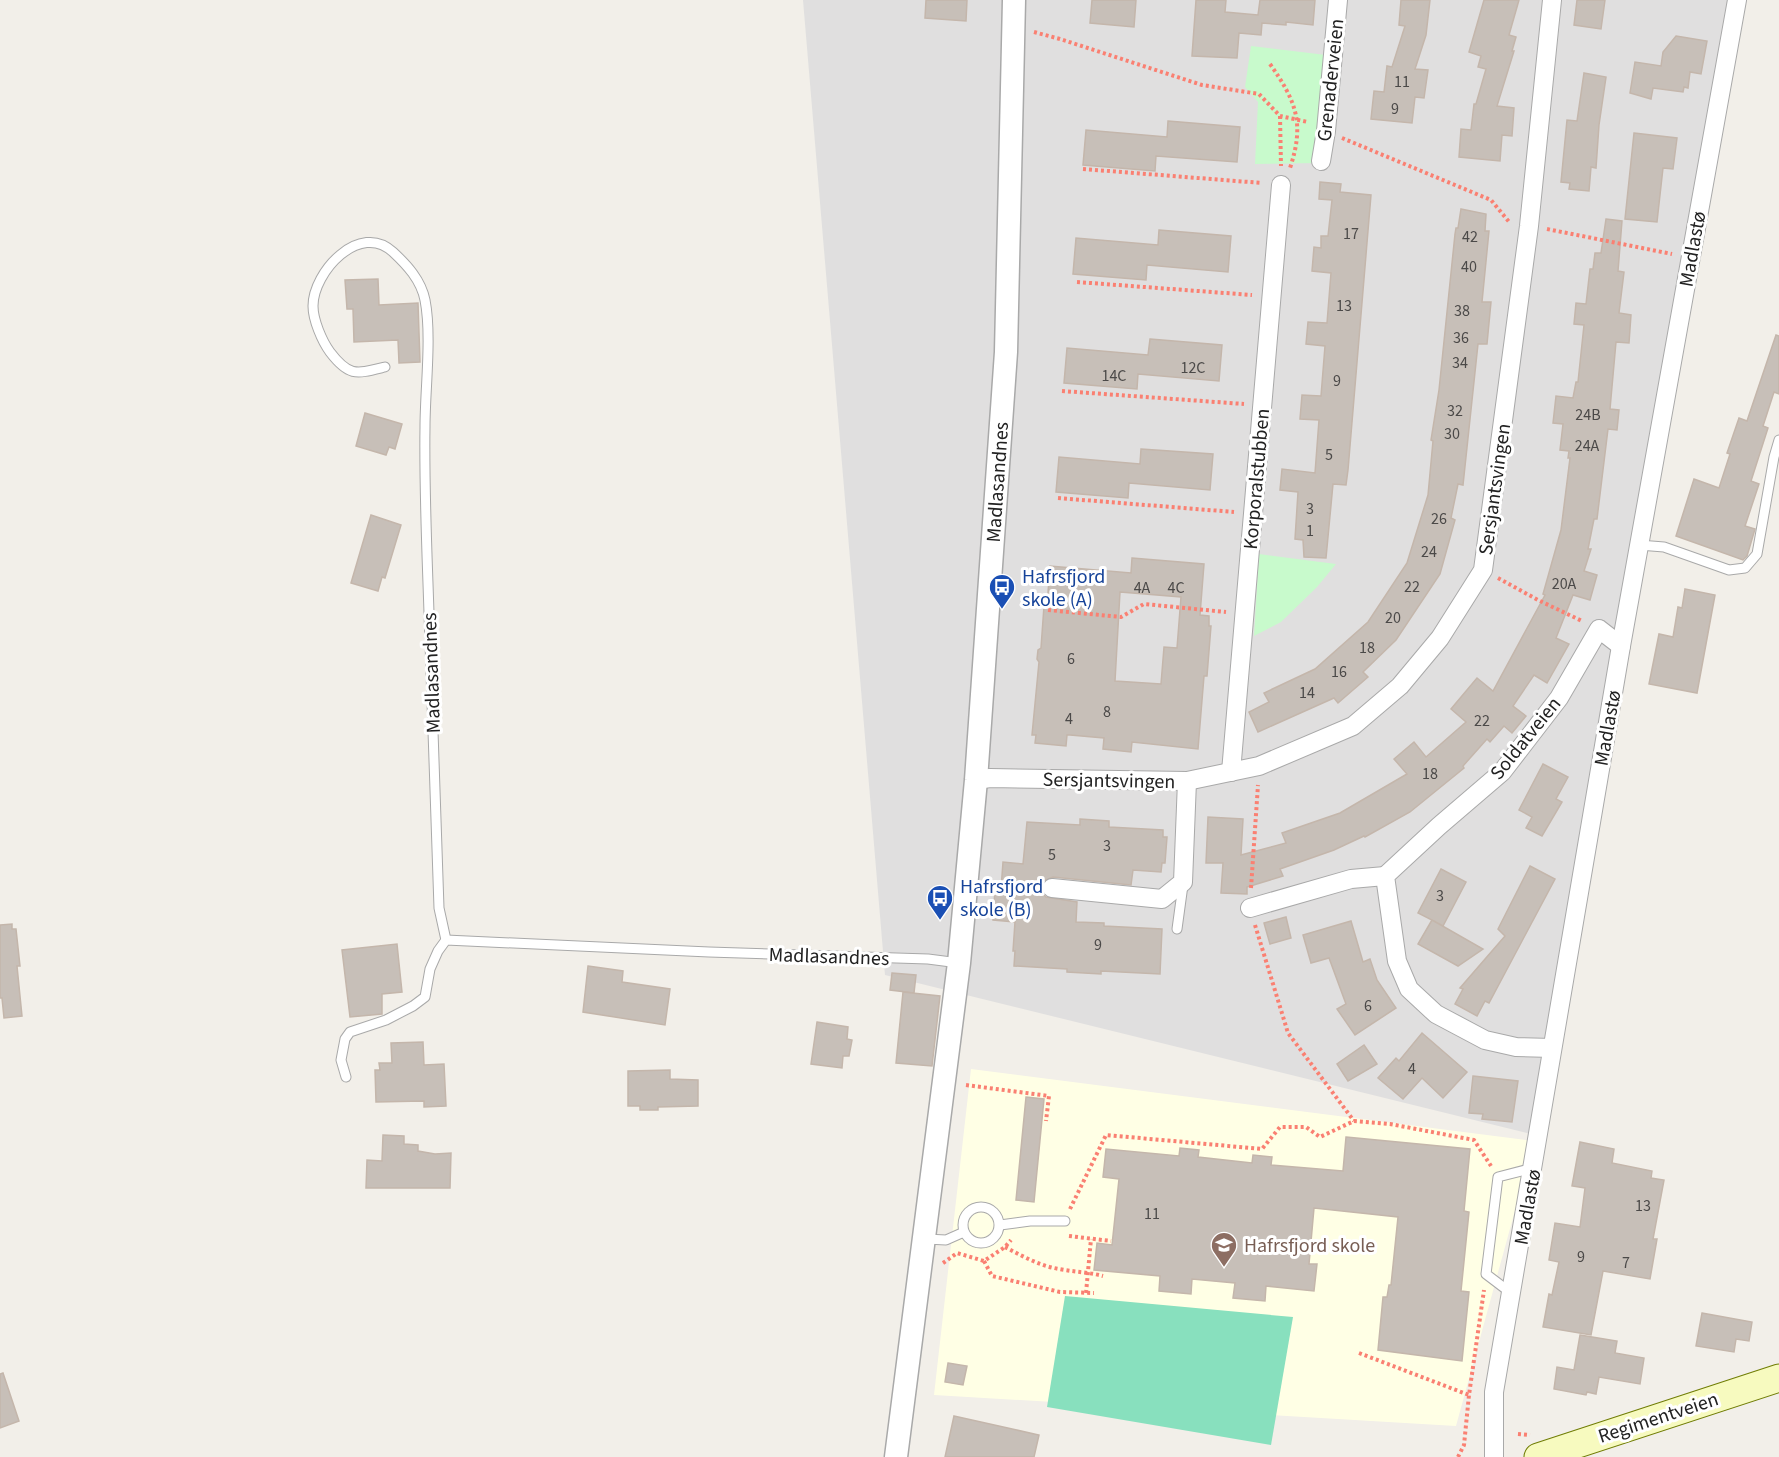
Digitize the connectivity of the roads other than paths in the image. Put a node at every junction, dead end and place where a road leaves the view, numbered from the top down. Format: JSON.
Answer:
{"nodes":[{"id":1,"x":1014,"y":0,"type":"edge"},
{"id":2,"x":1338,"y":0,"type":"edge"},
{"id":3,"x":1552,"y":0,"type":"edge"},
{"id":4,"x":1737,"y":0,"type":"edge"},
{"id":5,"x":1324,"y":146,"type":"road end"},
{"id":6,"x":1281,"y":185,"type":"road end"},
{"id":7,"x":384,"y":367,"type":"dead end"},
{"id":8,"x":1779,"y":440,"type":"edge"},
{"id":9,"x":1639,"y":545,"type":"junction"},
{"id":10,"x":1621,"y":646,"type":"junction"},
{"id":11,"x":1231,"y":772,"type":"junction"},
{"id":12,"x":976,"y":780,"type":"junction"},
{"id":13,"x":1187,"y":782,"type":"junction"},
{"id":14,"x":1385,"y":876,"type":"junction"},
{"id":15,"x":1183,"y":882,"type":"junction"},
{"id":16,"x":1052,"y":888,"type":"dead end"},
{"id":17,"x":1250,"y":908,"type":"road end"},
{"id":18,"x":1178,"y":929,"type":"dead end"},
{"id":19,"x":446,"y":940,"type":"junction"},
{"id":20,"x":959,"y":963,"type":"junction"},
{"id":21,"x":1552,"y":1048,"type":"junction"},
{"id":22,"x":345,"y":1077,"type":"dead end"},
{"id":23,"x":1533,"y":1168,"type":"junction"},
{"id":24,"x":1065,"y":1221,"type":"road end"},
{"id":25,"x":1000,"y":1225,"type":"junction"},
{"id":26,"x":964,"y":1232,"type":"junction"},
{"id":27,"x":926,"y":1239,"type":"junction"},
{"id":28,"x":1512,"y":1294,"type":"junction"},
{"id":29,"x":1779,"y":1378,"type":"edge"},
{"id":30,"x":896,"y":1457,"type":"edge"},
{"id":31,"x":1494,"y":1457,"type":"edge"},
{"id":32,"x":1538,"y":1457,"type":"edge"}],
"edges":[{"from":1,"to":12,"type":"street","name":"Madlasandnes"},
{"from":2,"to":5,"type":"street","name":"Grenaderveien"},
{"from":3,"to":11,"type":"street","name":"Sersjantsvingen"},
{"from":4,"to":9,"type":"street","name":"Madlastø"},
{"from":6,"to":11,"type":"street","name":"Korporalstubben"},
{"from":7,"to":19,"type":"lane","name":"Madlasandnes"},
{"from":8,"to":9,"type":"lane"},
{"from":9,"to":10,"type":"street","name":"Madlastø"},
{"from":10,"to":14,"type":"street","name":"Soldatveien"},
{"from":10,"to":21,"type":"street","name":"Madlastø"},
{"from":11,"to":13,"type":"street","name":"Sersjantsvingen"},
{"from":12,"to":13,"type":"street","name":"Sersjantsvingen"},
{"from":12,"to":20,"type":"street","name":"Madlasandnes"},
{"from":13,"to":15,"type":"street"},
{"from":14,"to":17,"type":"street"},
{"from":14,"to":21,"type":"street"},
{"from":15,"to":16,"type":"street"},
{"from":15,"to":18,"type":"lane"},
{"from":19,"to":20,"type":"lane","name":"Madlasandnes"},
{"from":19,"to":22,"type":"lane"},
{"from":20,"to":27,"type":"street","name":"Madlasandnes"},
{"from":21,"to":23,"type":"street","name":"Madlastø"},
{"from":23,"to":28,"type":"street","name":"Madlastø"},
{"from":23,"to":28,"type":"lane"},
{"from":24,"to":25,"type":"lane"},
{"from":25,"to":26,"type":"lane"},
{"from":25,"to":26,"type":"lane"},
{"from":26,"to":27,"type":"lane"},
{"from":27,"to":30,"type":"street","name":"Madlasandnes"},
{"from":28,"to":31,"type":"street","name":"Madlastø"},
{"from":29,"to":32,"type":"main road","name":"Regimentveien"}]}
